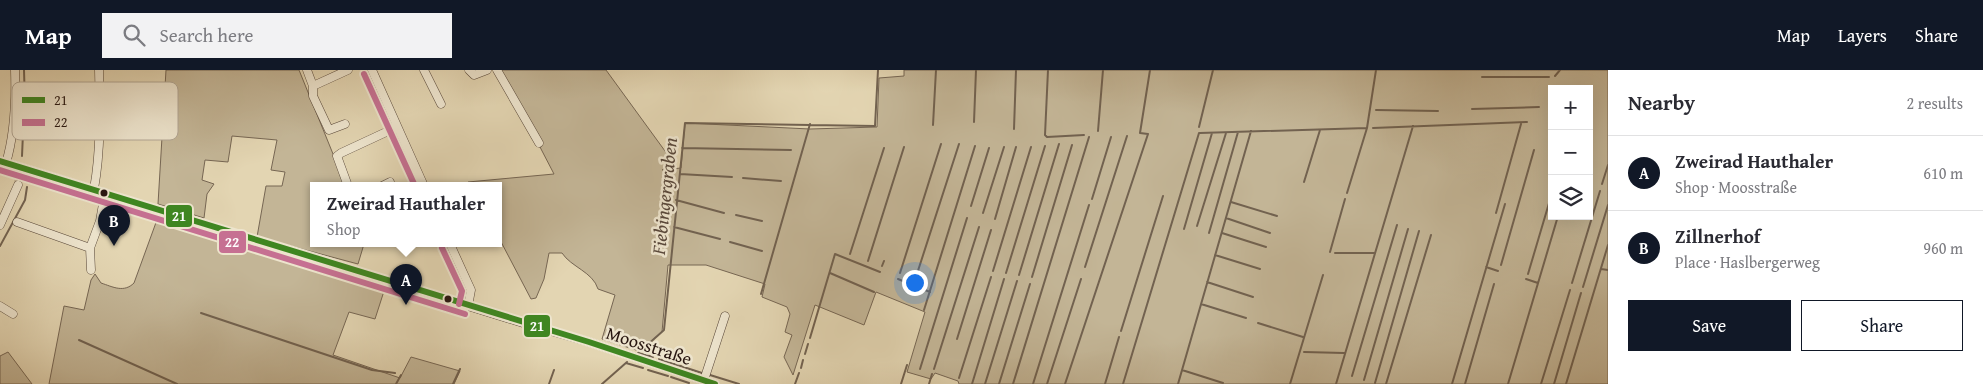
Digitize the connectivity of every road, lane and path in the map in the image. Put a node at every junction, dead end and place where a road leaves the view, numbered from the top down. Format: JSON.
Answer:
{"nodes":[{"id":1,"x":306,"y":70,"type":"edge"},
{"id":2,"x":348,"y":70,"type":"edge"},
{"id":3,"x":372,"y":70,"type":"edge"},
{"id":4,"x":424,"y":70,"type":"edge"},
{"id":5,"x":469,"y":70,"type":"edge"},
{"id":6,"x":487,"y":70,"type":"edge"},
{"id":7,"x":497,"y":70,"type":"edge"},
{"id":8,"x":313,"y":86,"type":"junction"},
{"id":9,"x":441,"y":104,"type":"dead end"},
{"id":10,"x":345,"y":124,"type":"dead end"},
{"id":11,"x":397,"y":127,"type":"junction"},
{"id":12,"x":12,"y":136,"type":"edge"},
{"id":13,"x":99,"y":140,"type":"edge"},
{"id":14,"x":539,"y":143,"type":"dead end"},
{"id":15,"x":3,"y":162,"type":"edge"},
{"id":16,"x":347,"y":182,"type":"edge"},
{"id":17,"x":422,"y":182,"type":"edge"},
{"id":18,"x":18,"y":185,"type":"tunnel mouth"},
{"id":19,"x":94,"y":189,"type":"junction"},
{"id":20,"x":105,"y":192,"type":"junction"},
{"id":21,"x":17,"y":222,"type":"dead end"},
{"id":22,"x":0,"y":225,"type":"edge"},
{"id":23,"x":451,"y":247,"type":"edge"},
{"id":24,"x":90,"y":248,"type":"junction"},
{"id":25,"x":91,"y":270,"type":"dead end"},
{"id":26,"x":0,"y":306,"type":"edge"},
{"id":27,"x":468,"y":306,"type":"junction"},
{"id":28,"x":13,"y":314,"type":"dead end"},
{"id":29,"x":725,"y":316,"type":"dead end"},
{"id":30,"x":704,"y":380,"type":"junction"},
{"id":31,"x":716,"y":384,"type":"edge"}],
"edges":[{"from":1,"to":8,"type":"street"},
{"from":2,"to":8,"type":"street"},
{"from":3,"to":11,"type":"street"},
{"from":4,"to":9,"type":"street"},
{"from":5,"to":6,"type":"street"},
{"from":7,"to":14,"type":"street"},
{"from":8,"to":10,"type":"street"},
{"from":11,"to":16,"type":"street"},
{"from":11,"to":17,"type":"street"},
{"from":12,"to":15,"type":"street"},
{"from":13,"to":19,"type":"street"},
{"from":15,"to":19,"type":"street","name":"Moosstraße"},
{"from":18,"to":22,"type":"street"},
{"from":19,"to":20,"type":"street","name":"Moosstraße"},
{"from":20,"to":24,"type":"street"},
{"from":20,"to":27,"type":"street","name":"Moosstraße"},
{"from":21,"to":24,"type":"street"},
{"from":23,"to":27,"type":"street"},
{"from":24,"to":25,"type":"street"},
{"from":26,"to":28,"type":"street"},
{"from":27,"to":30,"type":"street","name":"Moosstraße"},
{"from":29,"to":30,"type":"street"},
{"from":30,"to":31,"type":"street","name":"Moosstraße"}]}
